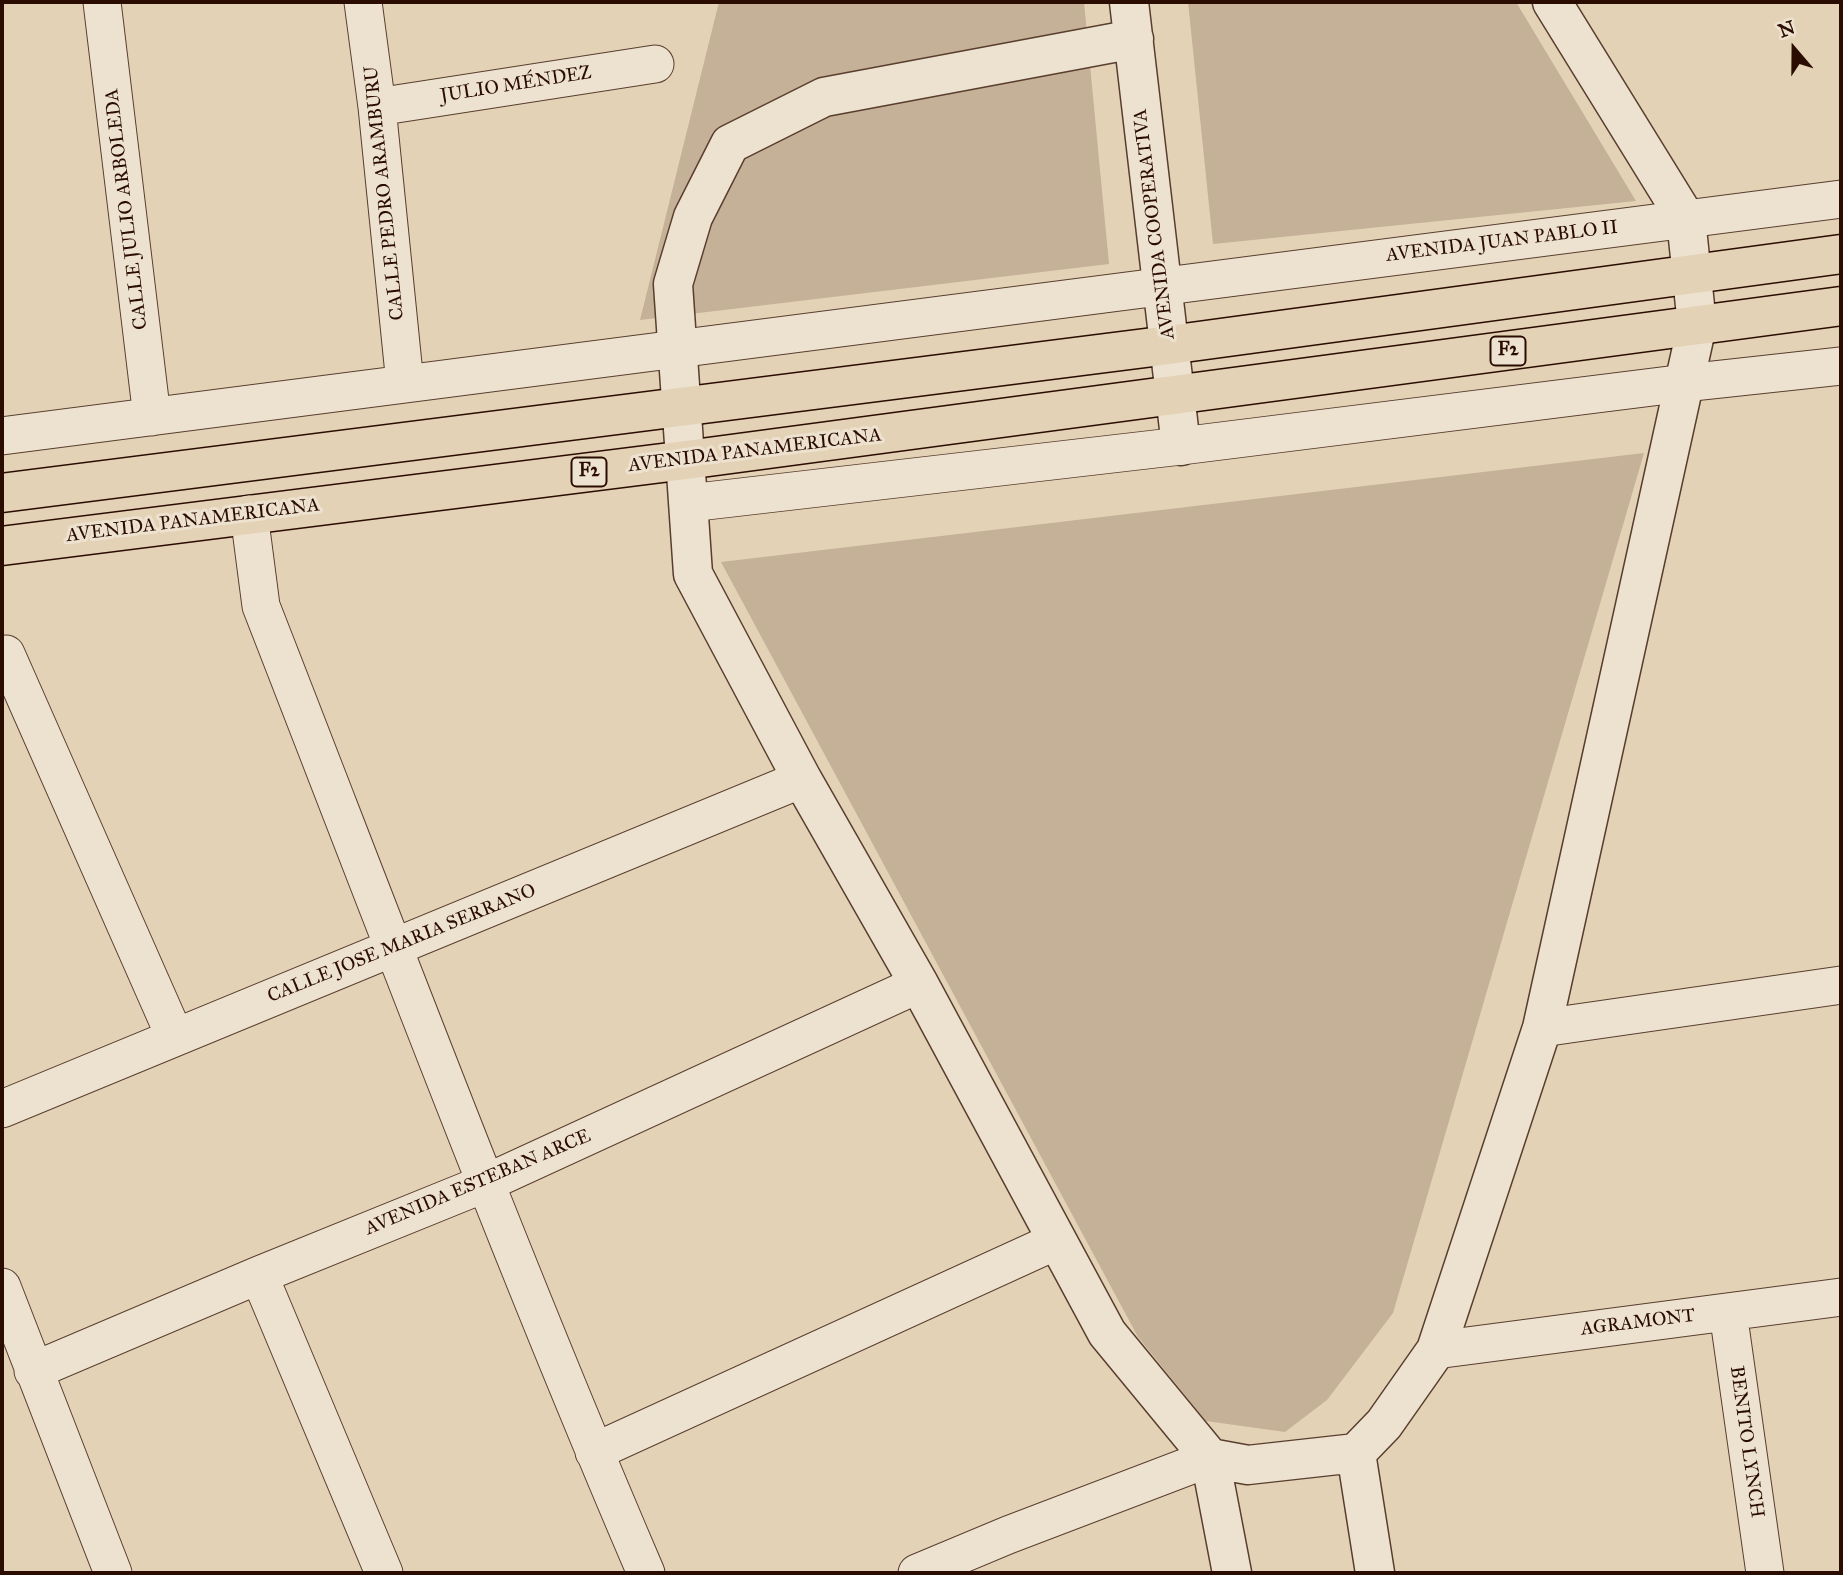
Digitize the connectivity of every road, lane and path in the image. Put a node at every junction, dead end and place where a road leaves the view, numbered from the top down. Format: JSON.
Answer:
{"nodes":[{"id":1,"x":102,"y":2,"type":"edge"},
{"id":2,"x":363,"y":2,"type":"edge"},
{"id":3,"x":1552,"y":2,"type":"edge"},
{"id":4,"x":1131,"y":20,"type":"edge"},
{"id":5,"x":655,"y":64,"type":"dead end"},
{"id":6,"x":377,"y":107,"type":"junction"},
{"id":7,"x":1841,"y":199,"type":"edge"},
{"id":8,"x":1686,"y":219,"type":"junction"},
{"id":9,"x":1841,"y":254,"type":"edge"},
{"id":10,"x":1693,"y":274,"type":"junction"},
{"id":11,"x":1163,"y":285,"type":"junction"},
{"id":12,"x":1841,"y":306,"type":"edge"},
{"id":13,"x":1697,"y":325,"type":"junction"},
{"id":14,"x":1170,"y":345,"type":"junction"},
{"id":15,"x":678,"y":348,"type":"junction"},
{"id":16,"x":1841,"y":366,"type":"edge"},
{"id":17,"x":1685,"y":383,"type":"junction"},
{"id":18,"x":405,"y":384,"type":"junction"},
{"id":19,"x":1175,"y":396,"type":"junction"},
{"id":20,"x":683,"y":406,"type":"junction"},
{"id":21,"x":152,"y":417,"type":"junction"},
{"id":22,"x":2,"y":436,"type":"edge"},
{"id":23,"x":1181,"y":446,"type":"junction"},
{"id":24,"x":686,"y":460,"type":"junction"},
{"id":25,"x":2,"y":493,"type":"edge"},
{"id":26,"x":689,"y":503,"type":"junction"},
{"id":27,"x":249,"y":514,"type":"junction"},
{"id":28,"x":2,"y":545,"type":"edge"},
{"id":29,"x":6,"y":654,"type":"dead end"},
{"id":30,"x":802,"y":779,"type":"junction"},
{"id":31,"x":394,"y":947,"type":"junction"},
{"id":32,"x":919,"y":984,"type":"junction"},
{"id":33,"x":1841,"y":985,"type":"edge"},
{"id":34,"x":1542,"y":1028,"type":"junction"},
{"id":35,"x":176,"y":1037,"type":"junction"},
{"id":36,"x":2,"y":1109,"type":"edge"},
{"id":37,"x":486,"y":1183,"type":"junction"},
{"id":38,"x":1056,"y":1241,"type":"junction"},
{"id":39,"x":259,"y":1275,"type":"junction"},
{"id":40,"x":2,"y":1287,"type":"edge"},
{"id":41,"x":1841,"y":1297,"type":"edge"},
{"id":42,"x":1728,"y":1311,"type":"junction"},
{"id":43,"x":1436,"y":1350,"type":"junction"},
{"id":44,"x":33,"y":1371,"type":"junction"},
{"id":45,"x":594,"y":1452,"type":"junction"},
{"id":46,"x":1356,"y":1453,"type":"junction"},
{"id":47,"x":1210,"y":1458,"type":"junction"},
{"id":48,"x":113,"y":1573,"type":"edge"},
{"id":49,"x":384,"y":1573,"type":"edge"},
{"id":50,"x":646,"y":1573,"type":"edge"},
{"id":51,"x":918,"y":1573,"type":"edge"},
{"id":52,"x":1233,"y":1573,"type":"edge"},
{"id":53,"x":1376,"y":1573,"type":"edge"},
{"id":54,"x":1765,"y":1573,"type":"edge"}],
"edges":[{"from":1,"to":21,"type":"street","name":"CALLE JULIO ARBOLEDA"},
{"from":2,"to":6,"type":"street","name":"CALLE PEDRO ARAMBURU"},
{"from":3,"to":8,"type":"street"},
{"from":4,"to":11,"type":"street","name":"AVENIDA COOPERATIVA"},
{"from":4,"to":15,"type":"street"},
{"from":5,"to":6,"type":"street","name":"JULIO MÉNDEZ"},
{"from":6,"to":18,"type":"street","name":"CALLE PEDRO ARAMBURU"},
{"from":7,"to":8,"type":"street","name":"AVENIDA JUAN PABLO II"},
{"from":8,"to":10,"type":"street"},
{"from":8,"to":11,"type":"street","name":"AVENIDA JUAN PABLO II"},
{"from":9,"to":10,"type":"highway"},
{"from":10,"to":13,"type":"street"},
{"from":10,"to":14,"type":"highway"},
{"from":11,"to":14,"type":"street","name":"AVENIDA COOPERATIVA"},
{"from":11,"to":15,"type":"street"},
{"from":12,"to":13,"type":"highway","number":"F2"},
{"from":13,"to":17,"type":"street"},
{"from":13,"to":19,"type":"highway","number":"F2"},
{"from":14,"to":19,"type":"street","name":"AVENIDA COOPERATIVA"},
{"from":14,"to":20,"type":"highway"},
{"from":15,"to":18,"type":"street"},
{"from":15,"to":20,"type":"street"},
{"from":16,"to":17,"type":"street"},
{"from":17,"to":23,"type":"street"},
{"from":17,"to":34,"type":"street"},
{"from":18,"to":21,"type":"street"},
{"from":19,"to":23,"type":"street","name":"AVENIDA COOPERATIVA"},
{"from":19,"to":24,"type":"highway","name":"AVENIDA PANAMERICANA","number":"F2"},
{"from":20,"to":24,"type":"street"},
{"from":20,"to":25,"type":"highway"},
{"from":21,"to":22,"type":"street"},
{"from":23,"to":26,"type":"street"},
{"from":24,"to":26,"type":"street"},
{"from":24,"to":27,"type":"highway","name":"AVENIDA PANAMERICANA","number":"F2"},
{"from":26,"to":30,"type":"street"},
{"from":27,"to":28,"type":"highway","name":"AVENIDA PANAMERICANA","number":"F2"},
{"from":27,"to":31,"type":"street"},
{"from":29,"to":35,"type":"street"},
{"from":30,"to":31,"type":"street","name":"CALLE JOSE MARIA SERRANO"},
{"from":30,"to":32,"type":"street"},
{"from":31,"to":35,"type":"street","name":"CALLE JOSE MARIA SERRANO"},
{"from":31,"to":37,"type":"street"},
{"from":32,"to":37,"type":"street","name":"AVENIDA ESTEBAN ARCE"},
{"from":32,"to":38,"type":"street"},
{"from":33,"to":34,"type":"street"},
{"from":34,"to":43,"type":"street"},
{"from":35,"to":36,"type":"street","name":"CALLE JOSE MARIA SERRANO"},
{"from":37,"to":39,"type":"street","name":"AVENIDA ESTEBAN ARCE"},
{"from":37,"to":45,"type":"street"},
{"from":38,"to":45,"type":"street"},
{"from":38,"to":47,"type":"street"},
{"from":39,"to":44,"type":"street","name":"AVENIDA ESTEBAN ARCE"},
{"from":39,"to":49,"type":"street"},
{"from":40,"to":44,"type":"street"},
{"from":41,"to":42,"type":"street","name":"AGRAMONT"},
{"from":42,"to":43,"type":"street","name":"AGRAMONT"},
{"from":42,"to":54,"type":"street","name":"BENITO LYNCH"},
{"from":43,"to":46,"type":"street"},
{"from":44,"to":48,"type":"street"},
{"from":45,"to":50,"type":"street"},
{"from":46,"to":47,"type":"street"},
{"from":46,"to":53,"type":"street"},
{"from":47,"to":51,"type":"street"},
{"from":47,"to":52,"type":"street"}]}
